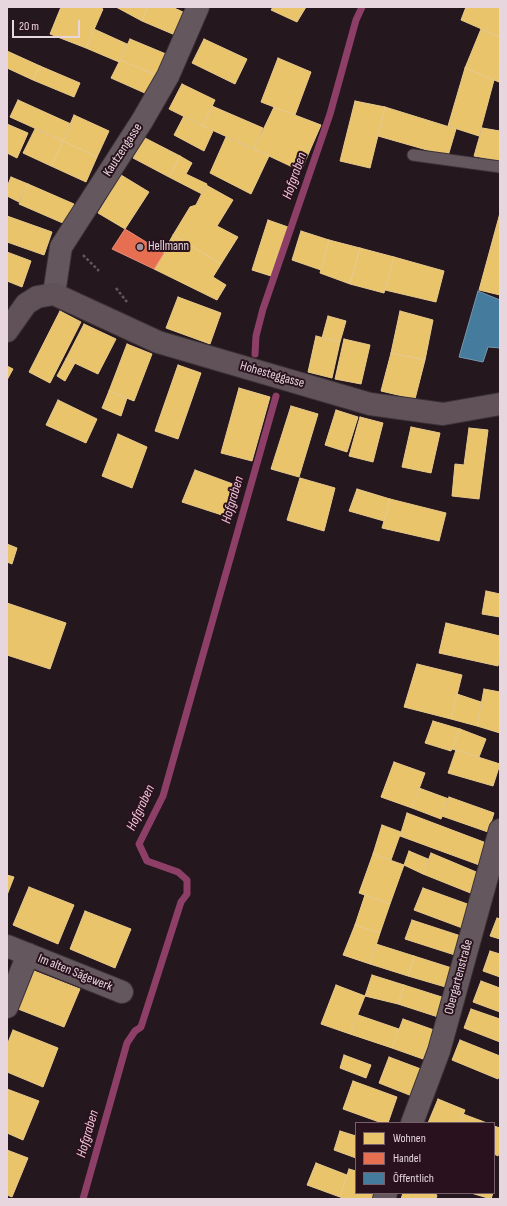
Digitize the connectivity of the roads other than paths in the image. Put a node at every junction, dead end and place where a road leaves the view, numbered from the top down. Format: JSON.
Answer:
{"nodes":[{"id":1,"x":198,"y":7,"type":"edge"},
{"id":2,"x":413,"y":155,"type":"dead end"},
{"id":3,"x":500,"y":167,"type":"edge"},
{"id":4,"x":54,"y":294,"type":"junction"},
{"id":5,"x":7,"y":331,"type":"edge"},
{"id":6,"x":500,"y":404,"type":"edge"},
{"id":7,"x":500,"y":830,"type":"edge"},
{"id":8,"x":7,"y":946,"type":"edge"},
{"id":9,"x":28,"y":954,"type":"junction"},
{"id":10,"x":122,"y":992,"type":"dead end"},
{"id":11,"x":7,"y":1008,"type":"edge"},
{"id":12,"x":412,"y":1122,"type":"edge"}],
"edges":[{"from":1,"to":4,"type":"street","name":"Kautzengasse"},
{"from":2,"to":3,"type":"lane"},
{"from":4,"to":5,"type":"main road"},
{"from":4,"to":6,"type":"main road","name":"Hohesteggasse"},
{"from":7,"to":12,"type":"street","name":"Obergartenstraße"},
{"from":8,"to":9,"type":"street","name":"Im alten Sägewerk"},
{"from":9,"to":10,"type":"street","name":"Im alten Sägewerk"},
{"from":9,"to":11,"type":"street","name":"Im alten Sägewerk"}]}
